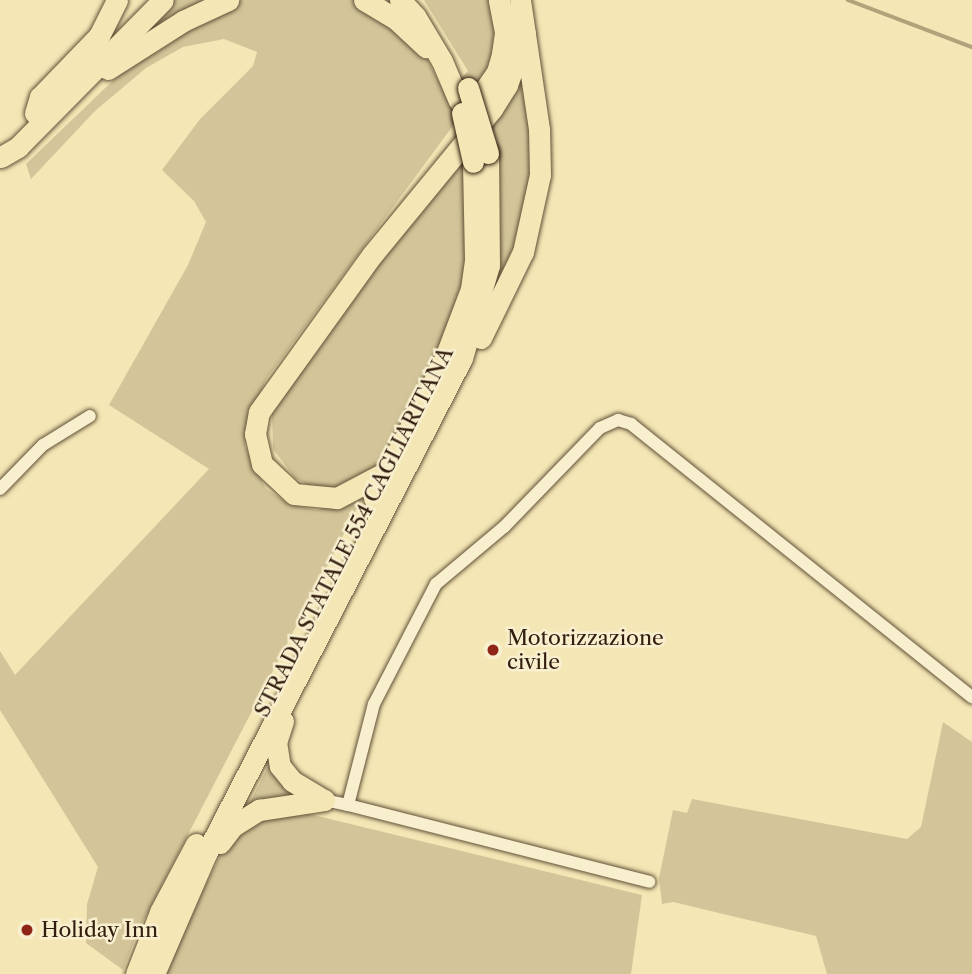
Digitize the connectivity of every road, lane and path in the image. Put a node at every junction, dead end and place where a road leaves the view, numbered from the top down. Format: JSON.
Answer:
{"nodes":[{"id":1,"x":117,"y":0,"type":"edge"},
{"id":2,"x":145,"y":0,"type":"edge"},
{"id":3,"x":163,"y":0,"type":"edge"},
{"id":4,"x":228,"y":0,"type":"edge"},
{"id":5,"x":364,"y":0,"type":"edge"},
{"id":6,"x":400,"y":0,"type":"edge"},
{"id":7,"x":414,"y":0,"type":"edge"},
{"id":8,"x":499,"y":0,"type":"edge"},
{"id":9,"x":520,"y":0,"type":"edge"},
{"id":10,"x":525,"y":33,"type":"junction"},
{"id":11,"x":442,"y":61,"type":"junction"},
{"id":12,"x":463,"y":94,"type":"junction"},
{"id":13,"x":39,"y":118,"type":"junction"},
{"id":14,"x":480,"y":157,"type":"junction"},
{"id":15,"x":372,"y":255,"type":"junction"},
{"id":16,"x":439,"y":406,"type":"junction"},
{"id":17,"x":90,"y":416,"type":"dead end"},
{"id":18,"x":388,"y":471,"type":"junction"},
{"id":19,"x":0,"y":489,"type":"edge"},
{"id":20,"x":972,"y":696,"type":"edge"},
{"id":21,"x":282,"y":705,"type":"junction"},
{"id":22,"x":324,"y":800,"type":"junction"},
{"id":23,"x":348,"y":805,"type":"junction"},
{"id":24,"x":206,"y":854,"type":"junction"},
{"id":25,"x":649,"y":882,"type":"dead end"},
{"id":26,"x":142,"y":952,"type":"junction"},
{"id":27,"x":128,"y":974,"type":"edge"},
{"id":28,"x":136,"y":974,"type":"edge"},
{"id":29,"x":154,"y":974,"type":"edge"}],
"edges":[{"from":1,"to":13,"type":"highway"},
{"from":2,"to":13,"type":"highway"},
{"from":3,"to":13,"type":"highway"},
{"from":4,"to":13,"type":"highway"},
{"from":5,"to":11,"type":"highway"},
{"from":6,"to":11,"type":"highway","name":"STRADA STATALE 554 CAGLIARITANA"},
{"from":7,"to":12,"type":"highway","name":"STRADA STATALE 554 CAGLIARITANA"},
{"from":8,"to":15,"type":"highway"},
{"from":9,"to":10,"type":"highway"},
{"from":10,"to":15,"type":"highway"},
{"from":10,"to":16,"type":"highway"},
{"from":11,"to":12,"type":"highway","name":"STRADA STATALE 554 CAGLIARITANA"},
{"from":12,"to":14,"type":"highway","name":"STRADA STATALE 554 CAGLIARITANA","bridge":true},
{"from":14,"to":16,"type":"highway","name":"STRADA STATALE 554 CAGLIARITANA"},
{"from":14,"to":18,"type":"highway","name":"STRADA STATALE 554 CAGLIARITANA"},
{"from":15,"to":18,"type":"highway"},
{"from":16,"to":21,"type":"highway","name":"STRADA STATALE 554 CAGLIARITANA"},
{"from":17,"to":19,"type":"street"},
{"from":18,"to":26,"type":"highway","name":"STRADA STATALE 554 CAGLIARITANA"},
{"from":20,"to":23,"type":"street"},
{"from":21,"to":22,"type":"highway"},
{"from":21,"to":24,"type":"highway","name":"STRADA STATALE 554 CAGLIARITANA"},
{"from":22,"to":23,"type":"street"},
{"from":22,"to":24,"type":"highway"},
{"from":23,"to":25,"type":"street"},
{"from":24,"to":29,"type":"highway","name":"STRADA STATALE 554 CAGLIARITANA"},
{"from":26,"to":27,"type":"highway"},
{"from":26,"to":28,"type":"highway","name":"STRADA STATALE 554 CAGLIARITANA"}]}
